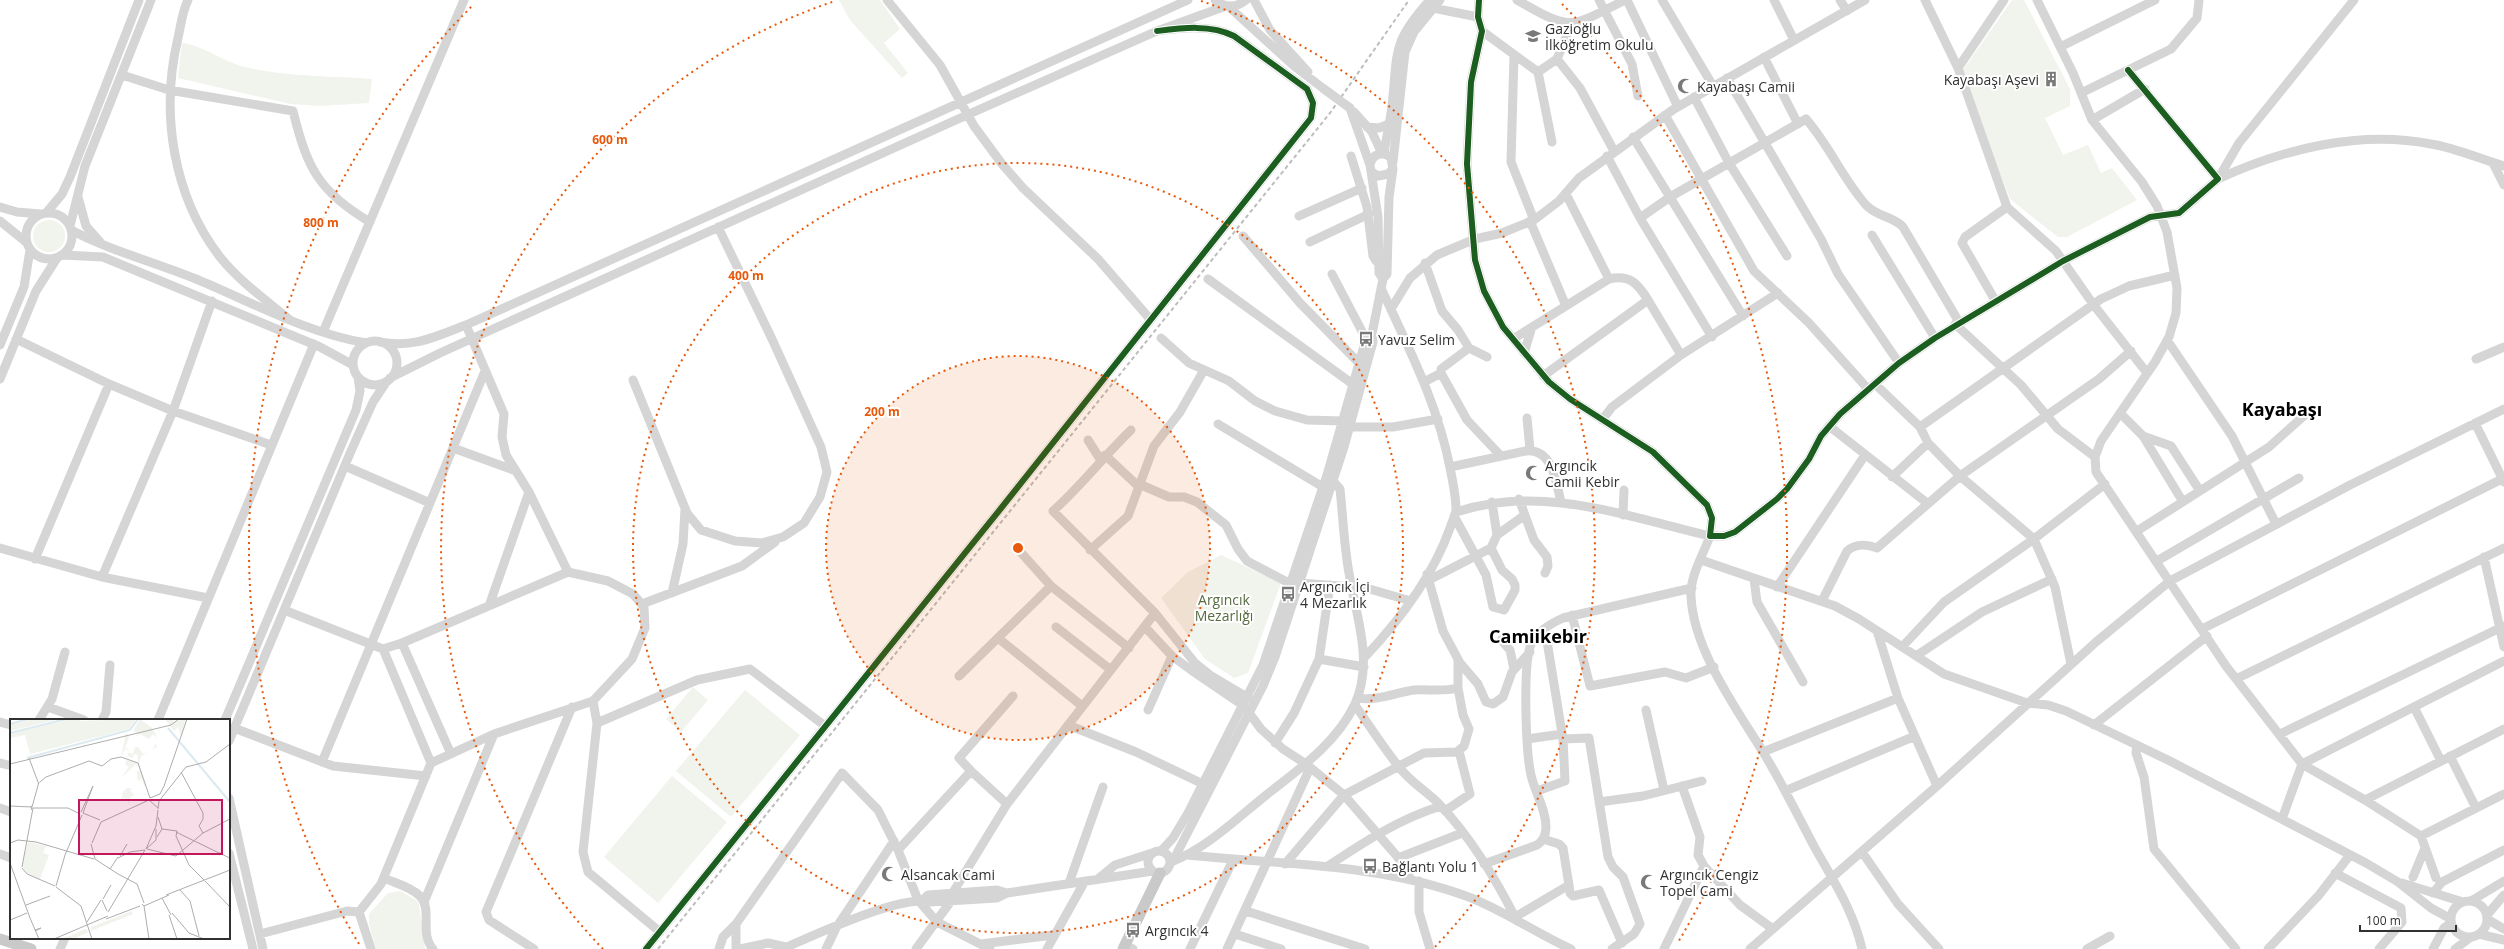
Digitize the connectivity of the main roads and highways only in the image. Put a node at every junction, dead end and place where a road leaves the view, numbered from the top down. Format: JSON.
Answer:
{"nodes":[{"id":1,"x":1157,"y":872,"type":"road end"},
{"id":2,"x":0,"y":939,"type":"edge"},
{"id":3,"x":1127,"y":948,"type":"edge"},
{"id":4,"x":30,"y":949,"type":"edge"}],
"edges":[{"from":1,"to":3,"type":"main road"},
{"from":2,"to":4,"type":"main road"}]}
